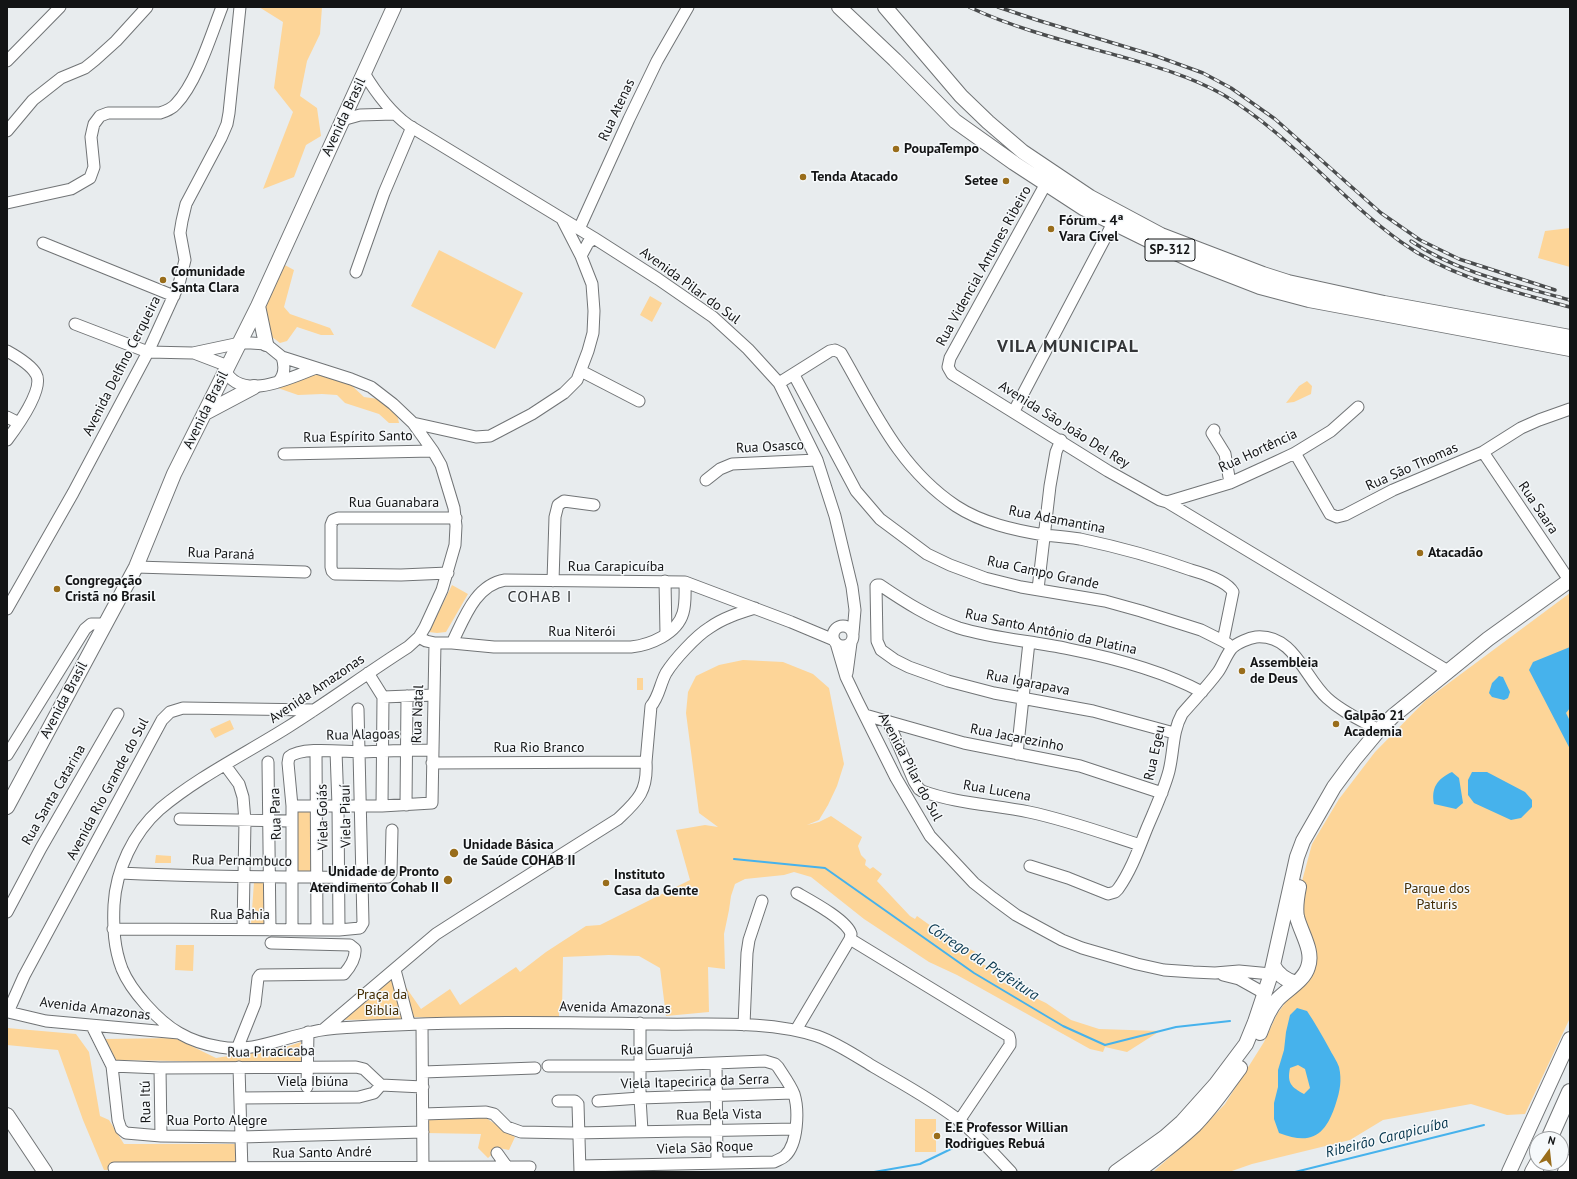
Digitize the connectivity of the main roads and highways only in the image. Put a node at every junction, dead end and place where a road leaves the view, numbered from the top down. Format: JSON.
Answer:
{"nodes":[{"id":1,"x":394,"y":7,"type":"edge"},
{"id":2,"x":839,"y":7,"type":"edge"},
{"id":3,"x":852,"y":7,"type":"edge"},
{"id":4,"x":885,"y":7,"type":"edge"},
{"id":5,"x":895,"y":60,"type":"junction"},
{"id":6,"x":1049,"y":178,"type":"junction"},
{"id":7,"x":258,"y":306,"type":"junction"},
{"id":8,"x":1570,"y":337,"type":"edge"},
{"id":9,"x":266,"y":344,"type":"road end"},
{"id":10,"x":1570,"y":349,"type":"edge"},
{"id":11,"x":254,"y":387,"type":"road end"},
{"id":12,"x":205,"y":413,"type":"junction"},
{"id":13,"x":1570,"y":584,"type":"edge"},
{"id":14,"x":7,"y":807,"type":"edge"},
{"id":15,"x":1279,"y":940,"type":"junction"},
{"id":16,"x":1306,"y":941,"type":"junction"},
{"id":17,"x":1272,"y":970,"type":"junction"},
{"id":18,"x":1296,"y":982,"type":"junction"},
{"id":19,"x":1570,"y":1039,"type":"edge"},
{"id":20,"x":1570,"y":1092,"type":"edge"},
{"id":21,"x":7,"y":1115,"type":"edge"},
{"id":22,"x":1552,"y":1131,"type":"edge"},
{"id":23,"x":1570,"y":1163,"type":"edge"},
{"id":24,"x":45,"y":1172,"type":"edge"},
{"id":25,"x":1116,"y":1172,"type":"edge"},
{"id":26,"x":1137,"y":1172,"type":"edge"},
{"id":27,"x":1509,"y":1172,"type":"edge"},
{"id":28,"x":1566,"y":1172,"type":"edge"}],
"edges":[{"from":1,"to":7,"type":"main road","name":"Avenida Brasil"},
{"from":2,"to":5,"type":"main road","number":"SP-312"},
{"from":3,"to":5,"type":"main road"},
{"from":4,"to":6,"type":"main road","number":"SP-312"},
{"from":5,"to":6,"type":"main road","number":"SP-312"},
{"from":6,"to":8,"type":"main road","number":"SP-312"},
{"from":6,"to":10,"type":"main road","number":"SP-312"},
{"from":7,"to":9,"type":"main road"},
{"from":7,"to":12,"type":"main road","name":"Avenida Brasil"},
{"from":11,"to":12,"type":"main road"},
{"from":12,"to":14,"type":"main road","name":"Avenida Brasil"},
{"from":13,"to":15,"type":"main road"},
{"from":13,"to":16,"type":"main road"},
{"from":15,"to":16,"type":"main road"},
{"from":15,"to":17,"type":"main road"},
{"from":16,"to":18,"type":"main road"},
{"from":17,"to":18,"type":"main road"},
{"from":17,"to":25,"type":"main road"},
{"from":18,"to":26,"type":"main road"},
{"from":19,"to":27,"type":"main road"},
{"from":20,"to":22,"type":"highway"},
{"from":21,"to":24,"type":"main road"},
{"from":23,"to":28,"type":"highway"}]}
